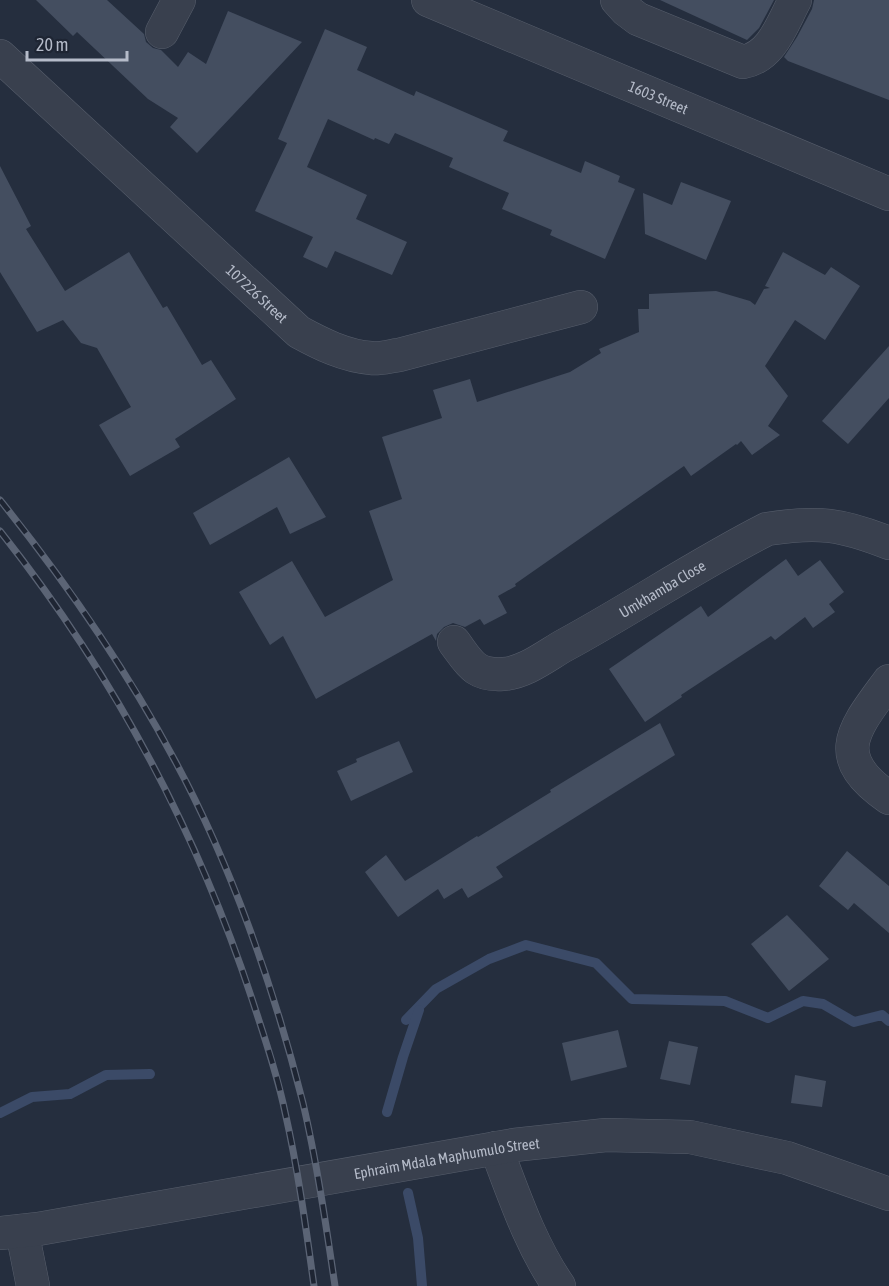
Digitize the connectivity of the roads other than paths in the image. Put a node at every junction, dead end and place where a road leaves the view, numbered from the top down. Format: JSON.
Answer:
{"nodes":[{"id":1,"x":179,"y":0,"type":"edge"},
{"id":2,"x":428,"y":0,"type":"edge"},
{"id":3,"x":617,"y":0,"type":"edge"},
{"id":4,"x":795,"y":0,"type":"edge"},
{"id":5,"x":481,"y":10,"type":"edge"},
{"id":6,"x":162,"y":32,"type":"dead end"},
{"id":7,"x":0,"y":56,"type":"edge"},
{"id":8,"x":889,"y":194,"type":"edge"},
{"id":9,"x":581,"y":308,"type":"dead end"},
{"id":10,"x":889,"y":543,"type":"edge"},
{"id":11,"x":454,"y":642,"type":"dead end"},
{"id":12,"x":889,"y":681,"type":"edge"},
{"id":13,"x":889,"y":798,"type":"edge"},
{"id":14,"x":496,"y":1148,"type":"junction"},
{"id":15,"x":889,"y":1194,"type":"edge"},
{"id":16,"x":11,"y":1232,"type":"edge"},
{"id":17,"x":33,"y":1286,"type":"edge"},
{"id":18,"x":559,"y":1286,"type":"edge"}],
"edges":[{"from":1,"to":6,"type":"street"},
{"from":2,"to":5,"type":"street","name":"1603 Street"},
{"from":3,"to":4,"type":"street"},
{"from":5,"to":8,"type":"street","name":"1603 Street"},
{"from":7,"to":9,"type":"street","name":"107226 Street"},
{"from":10,"to":11,"type":"street","name":"Umkhamba Close"},
{"from":12,"to":13,"type":"street"},
{"from":14,"to":15,"type":"street","name":"Ephraim Mdala Maphumulo Street"},
{"from":14,"to":16,"type":"street","name":"Ephraim Mdala Maphumulo Street"},
{"from":14,"to":18,"type":"street"},
{"from":16,"to":17,"type":"street"}]}
